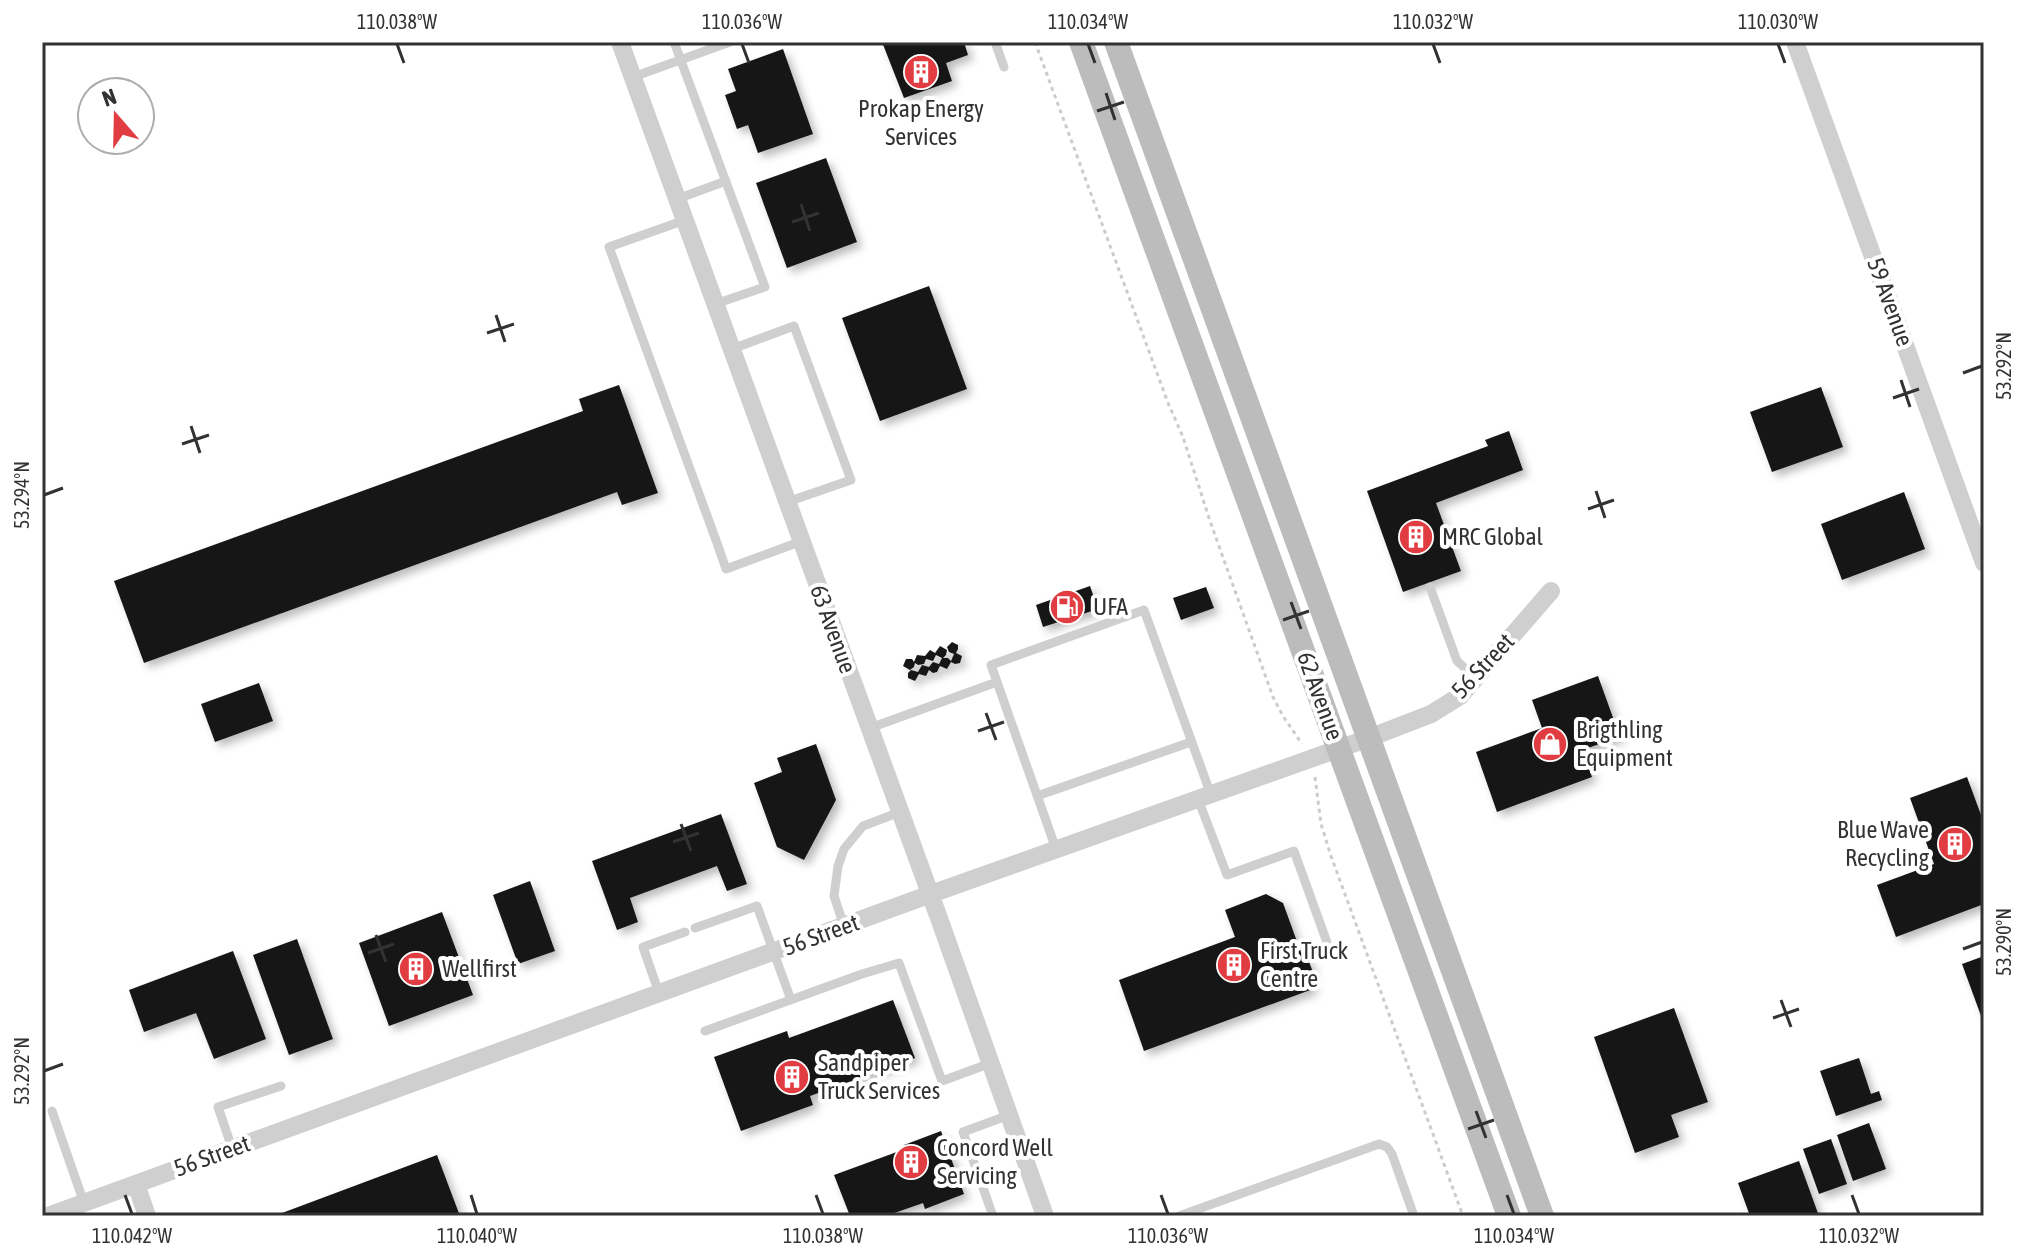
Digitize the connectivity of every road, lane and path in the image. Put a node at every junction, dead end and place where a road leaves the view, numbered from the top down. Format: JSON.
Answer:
{"nodes":[{"id":1,"x":620,"y":42,"type":"edge"},
{"id":2,"x":674,"y":42,"type":"edge"},
{"id":3,"x":730,"y":42,"type":"edge"},
{"id":4,"x":995,"y":42,"type":"edge"},
{"id":5,"x":1035,"y":42,"type":"edge"},
{"id":6,"x":1081,"y":42,"type":"edge"},
{"id":7,"x":1116,"y":42,"type":"edge"},
{"id":8,"x":1795,"y":42,"type":"edge"},
{"id":9,"x":681,"y":60,"type":"junction"},
{"id":10,"x":1004,"y":67,"type":"dead end"},
{"id":11,"x":633,"y":77,"type":"junction"},
{"id":12,"x":726,"y":181,"type":"junction"},
{"id":13,"x":677,"y":199,"type":"junction"},
{"id":14,"x":685,"y":220,"type":"junction"},
{"id":15,"x":715,"y":304,"type":"junction"},
{"id":16,"x":732,"y":349,"type":"junction"},
{"id":17,"x":787,"y":502,"type":"junction"},
{"id":18,"x":802,"y":541,"type":"junction"},
{"id":19,"x":1984,"y":563,"type":"edge"},
{"id":20,"x":1430,"y":587,"type":"dead end"},
{"id":21,"x":1551,"y":591,"type":"dead end"},
{"id":22,"x":1476,"y":678,"type":"junction"},
{"id":23,"x":997,"y":682,"type":"junction"},
{"id":24,"x":870,"y":728,"type":"junction"},
{"id":25,"x":1300,"y":738,"type":"dead end"},
{"id":26,"x":1369,"y":738,"type":"junction"},
{"id":27,"x":1191,"y":742,"type":"junction"},
{"id":28,"x":1339,"y":749,"type":"junction"},
{"id":29,"x":1316,"y":779,"type":"dead end"},
{"id":30,"x":1037,"y":796,"type":"junction"},
{"id":31,"x":1204,"y":797,"type":"junction"},
{"id":32,"x":900,"y":812,"type":"junction"},
{"id":33,"x":1056,"y":849,"type":"junction"},
{"id":34,"x":931,"y":894,"type":"junction"},
{"id":35,"x":844,"y":926,"type":"junction"},
{"id":36,"x":1329,"y":948,"type":"dead end"},
{"id":37,"x":774,"y":952,"type":"junction"},
{"id":38,"x":659,"y":993,"type":"junction"},
{"id":39,"x":791,"y":1000,"type":"junction"},
{"id":40,"x":705,"y":1031,"type":"dead end"},
{"id":41,"x":991,"y":1063,"type":"junction"},
{"id":42,"x":281,"y":1086,"type":"dead end"},
{"id":43,"x":52,"y":1111,"type":"dead end"},
{"id":44,"x":1009,"y":1115,"type":"junction"},
{"id":45,"x":232,"y":1148,"type":"junction"},
{"id":46,"x":136,"y":1184,"type":"junction"},
{"id":47,"x":84,"y":1203,"type":"junction"},
{"id":48,"x":48,"y":1216,"type":"edge"},
{"id":49,"x":147,"y":1216,"type":"edge"},
{"id":50,"x":993,"y":1216,"type":"edge"},
{"id":51,"x":1045,"y":1216,"type":"edge"},
{"id":52,"x":1179,"y":1216,"type":"edge"},
{"id":53,"x":1414,"y":1216,"type":"edge"},
{"id":54,"x":1463,"y":1216,"type":"edge"},
{"id":55,"x":1509,"y":1216,"type":"edge"},
{"id":56,"x":1542,"y":1216,"type":"edge"}],
"edges":[{"from":1,"to":11,"type":"street","name":"63 Avenue"},
{"from":2,"to":9,"type":"lane"},
{"from":3,"to":9,"type":"lane"},
{"from":4,"to":10,"type":"lane"},
{"from":5,"to":25,"type":"path"},
{"from":6,"to":28,"type":"main road","name":"62 Avenue"},
{"from":7,"to":26,"type":"main road","name":"62 Avenue"},
{"from":8,"to":19,"type":"street","name":"59 Avenue"},
{"from":9,"to":11,"type":"lane"},
{"from":9,"to":12,"type":"lane"},
{"from":11,"to":13,"type":"street","name":"63 Avenue"},
{"from":12,"to":13,"type":"lane"},
{"from":12,"to":15,"type":"lane"},
{"from":13,"to":14,"type":"street","name":"63 Avenue"},
{"from":14,"to":15,"type":"street","name":"63 Avenue"},
{"from":14,"to":18,"type":"lane"},
{"from":15,"to":16,"type":"street","name":"63 Avenue"},
{"from":16,"to":17,"type":"street","name":"63 Avenue"},
{"from":16,"to":17,"type":"lane"},
{"from":17,"to":18,"type":"street","name":"63 Avenue"},
{"from":18,"to":24,"type":"street","name":"63 Avenue"},
{"from":20,"to":22,"type":"lane"},
{"from":21,"to":22,"type":"street","name":"56 Street"},
{"from":22,"to":26,"type":"street","name":"56 Street"},
{"from":23,"to":24,"type":"lane"},
{"from":23,"to":27,"type":"lane"},
{"from":23,"to":30,"type":"lane"},
{"from":24,"to":32,"type":"street","name":"63 Avenue"},
{"from":26,"to":28,"type":"street","name":"56 Street"},
{"from":26,"to":56,"type":"main road","name":"62 Avenue"},
{"from":27,"to":30,"type":"lane"},
{"from":27,"to":31,"type":"lane"},
{"from":28,"to":31,"type":"street","name":"56 Street"},
{"from":28,"to":55,"type":"main road","name":"62 Avenue"},
{"from":29,"to":54,"type":"path"},
{"from":30,"to":33,"type":"lane"},
{"from":31,"to":33,"type":"street","name":"56 Street"},
{"from":31,"to":36,"type":"lane"},
{"from":32,"to":34,"type":"street","name":"63 Avenue"},
{"from":32,"to":35,"type":"lane"},
{"from":33,"to":34,"type":"street","name":"56 Street"},
{"from":34,"to":35,"type":"street","name":"56 Street"},
{"from":34,"to":41,"type":"street","name":"63 Avenue"},
{"from":35,"to":37,"type":"street","name":"56 Street"},
{"from":37,"to":38,"type":"street","name":"56 Street"},
{"from":37,"to":38,"type":"lane"},
{"from":37,"to":39,"type":"lane"},
{"from":38,"to":45,"type":"street","name":"56 Street"},
{"from":39,"to":40,"type":"lane"},
{"from":39,"to":41,"type":"lane"},
{"from":41,"to":44,"type":"street","name":"63 Avenue"},
{"from":42,"to":45,"type":"lane"},
{"from":43,"to":47,"type":"lane"},
{"from":44,"to":50,"type":"lane"},
{"from":44,"to":51,"type":"street","name":"63 Avenue"},
{"from":45,"to":46,"type":"street","name":"56 Street"},
{"from":46,"to":47,"type":"street","name":"56 Street"},
{"from":46,"to":49,"type":"street"},
{"from":47,"to":48,"type":"street","name":"56 Street"},
{"from":52,"to":53,"type":"lane"}]}
